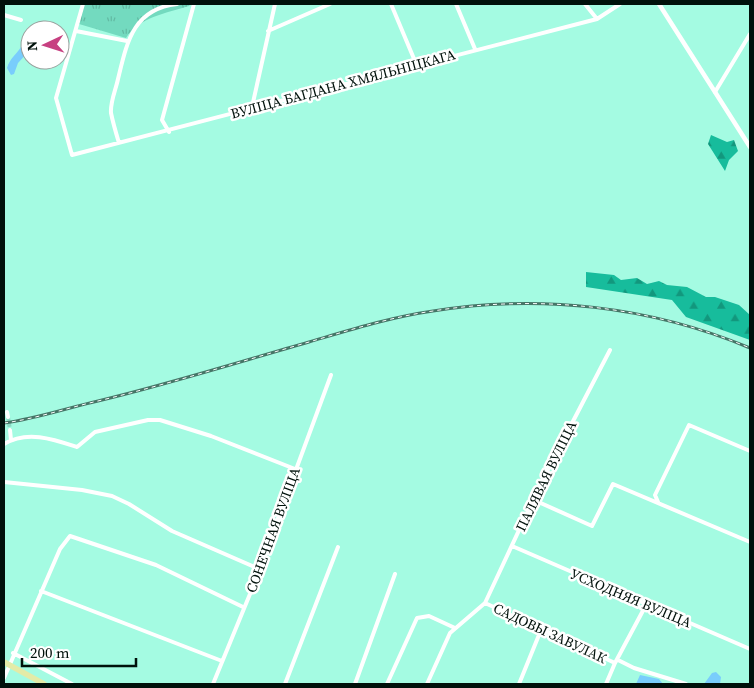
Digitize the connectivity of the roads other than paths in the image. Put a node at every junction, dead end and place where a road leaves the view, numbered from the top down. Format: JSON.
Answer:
{"nodes":[{"id":1,"x":83,"y":4,"type":"edge"},
{"id":2,"x":177,"y":4,"type":"edge"},
{"id":3,"x":194,"y":4,"type":"edge"},
{"id":4,"x":275,"y":4,"type":"edge"},
{"id":5,"x":330,"y":4,"type":"edge"},
{"id":6,"x":391,"y":4,"type":"edge"},
{"id":7,"x":456,"y":4,"type":"edge"},
{"id":8,"x":585,"y":4,"type":"edge"},
{"id":9,"x":620,"y":4,"type":"edge"},
{"id":10,"x":658,"y":4,"type":"edge"},
{"id":11,"x":4,"y":15,"type":"edge"},
{"id":12,"x":597,"y":18,"type":"junction"},
{"id":13,"x":21,"y":20,"type":"dead end"},
{"id":14,"x":76,"y":30,"type":"junction"},
{"id":15,"x":268,"y":32,"type":"junction"},
{"id":16,"x":750,"y":34,"type":"edge"},
{"id":17,"x":127,"y":41,"type":"junction"},
{"id":18,"x":476,"y":49,"type":"junction"},
{"id":19,"x":417,"y":66,"type":"junction"},
{"id":20,"x":715,"y":92,"type":"junction"},
{"id":21,"x":252,"y":107,"type":"junction"},
{"id":22,"x":168,"y":132,"type":"junction"},
{"id":23,"x":119,"y":143,"type":"junction"},
{"id":24,"x":750,"y":147,"type":"edge"},
{"id":25,"x":610,"y":350,"type":"dead end"},
{"id":26,"x":331,"y":375,"type":"dead end"},
{"id":27,"x":7,"y":412,"type":"dead end"},
{"id":28,"x":8,"y":417,"type":"dead end"},
{"id":29,"x":10,"y":430,"type":"tunnel mouth"},
{"id":30,"x":11,"y":440,"type":"junction"},
{"id":31,"x":4,"y":444,"type":"edge"},
{"id":32,"x":750,"y":451,"type":"edge"},
{"id":33,"x":295,"y":468,"type":"junction"},
{"id":34,"x":4,"y":482,"type":"edge"},
{"id":35,"x":655,"y":495,"type":"junction"},
{"id":36,"x":642,"y":497,"type":"junction"},
{"id":37,"x":534,"y":500,"type":"junction"},
{"id":38,"x":658,"y":502,"type":"junction"},
{"id":39,"x":750,"y":542,"type":"edge"},
{"id":40,"x":512,"y":546,"type":"junction"},
{"id":41,"x":338,"y":547,"type":"dead end"},
{"id":42,"x":259,"y":569,"type":"junction"},
{"id":43,"x":395,"y":574,"type":"dead end"},
{"id":44,"x":44,"y":592,"type":"junction"},
{"id":45,"x":485,"y":603,"type":"junction"},
{"id":46,"x":646,"y":606,"type":"junction"},
{"id":47,"x":243,"y":607,"type":"junction"},
{"id":48,"x":455,"y":628,"type":"junction"},
{"id":49,"x":541,"y":630,"type":"junction"},
{"id":50,"x":750,"y":649,"type":"edge"},
{"id":51,"x":13,"y":653,"type":"junction"},
{"id":52,"x":222,"y":661,"type":"junction"},
{"id":53,"x":616,"y":661,"type":"junction"},
{"id":54,"x":6,"y":663,"type":"edge"},
{"id":55,"x":4,"y":678,"type":"edge"},
{"id":56,"x":44,"y":684,"type":"edge"},
{"id":57,"x":72,"y":684,"type":"edge"},
{"id":58,"x":213,"y":684,"type":"edge"},
{"id":59,"x":285,"y":684,"type":"edge"},
{"id":60,"x":354,"y":684,"type":"edge"},
{"id":61,"x":387,"y":684,"type":"edge"},
{"id":62,"x":427,"y":684,"type":"edge"},
{"id":63,"x":519,"y":684,"type":"edge"},
{"id":64,"x":606,"y":684,"type":"edge"},
{"id":65,"x":686,"y":684,"type":"edge"}],
"edges":[{"from":1,"to":14,"type":"street"},
{"from":2,"to":17,"type":"street"},
{"from":3,"to":22,"type":"street"},
{"from":4,"to":15,"type":"street"},
{"from":5,"to":15,"type":"street"},
{"from":6,"to":19,"type":"street"},
{"from":7,"to":18,"type":"street"},
{"from":8,"to":12,"type":"street"},
{"from":9,"to":12,"type":"street","name":"ВУЛІЦА БАГДАНА ХМЯЛЬНІЦКАГА"},
{"from":10,"to":20,"type":"street"},
{"from":11,"to":13,"type":"street"},
{"from":12,"to":18,"type":"street","name":"ВУЛІЦА БАГДАНА ХМЯЛЬНІЦКАГА"},
{"from":14,"to":17,"type":"street"},
{"from":14,"to":23,"type":"street","name":"ВУЛІЦА БАГДАНА ХМЯЛЬНІЦКАГА"},
{"from":15,"to":21,"type":"street"},
{"from":16,"to":20,"type":"street"},
{"from":17,"to":23,"type":"street"},
{"from":18,"to":19,"type":"street","name":"ВУЛІЦА БАГДАНА ХМЯЛЬНІЦКАГА"},
{"from":19,"to":21,"type":"street","name":"ВУЛІЦА БАГДАНА ХМЯЛЬНІЦКАГА"},
{"from":20,"to":24,"type":"street"},
{"from":21,"to":22,"type":"street","name":"ВУЛІЦА БАГДАНА ХМЯЛЬНІЦКАГА"},
{"from":22,"to":23,"type":"street","name":"ВУЛІЦА БАГДАНА ХМЯЛЬНІЦКАГА"},
{"from":25,"to":37,"type":"street","name":"ПАЛЯВАЯ ВУЛІЦА"},
{"from":26,"to":33,"type":"street","name":"СОНЕЧНАЯ ВУЛІЦА"},
{"from":27,"to":28,"type":"street"},
{"from":29,"to":30,"type":"street"},
{"from":30,"to":31,"type":"street"},
{"from":30,"to":33,"type":"street"},
{"from":32,"to":35,"type":"street"},
{"from":33,"to":42,"type":"street","name":"СОНЕЧНАЯ ВУЛІЦА"},
{"from":34,"to":42,"type":"street"},
{"from":35,"to":36,"type":"street"},
{"from":35,"to":38,"type":"street"},
{"from":36,"to":37,"type":"street"},
{"from":36,"to":38,"type":"street"},
{"from":37,"to":40,"type":"street","name":"ПАЛЯВАЯ ВУЛІЦА"},
{"from":38,"to":39,"type":"street"},
{"from":40,"to":45,"type":"street","name":"ПАЛЯВАЯ ВУЛІЦА"},
{"from":40,"to":46,"type":"street","name":"УСХОДНЯЯ ВУЛІЦА"},
{"from":41,"to":59,"type":"street"},
{"from":42,"to":47,"type":"street","name":"СОНЕЧНАЯ ВУЛІЦА"},
{"from":43,"to":60,"type":"street"},
{"from":44,"to":47,"type":"street"},
{"from":44,"to":51,"type":"street"},
{"from":44,"to":52,"type":"street"},
{"from":45,"to":48,"type":"street"},
{"from":45,"to":49,"type":"street","name":"САДОВЫ ЗАВУЛАК"},
{"from":46,"to":50,"type":"street","name":"УСХОДНЯЯ ВУЛІЦА"},
{"from":46,"to":53,"type":"street"},
{"from":47,"to":52,"type":"street","name":"СОНЕЧНАЯ ВУЛІЦА"},
{"from":48,"to":61,"type":"street"},
{"from":48,"to":62,"type":"street"},
{"from":49,"to":53,"type":"street","name":"САДОВЫ ЗАВУЛАК"},
{"from":49,"to":63,"type":"street"},
{"from":51,"to":54,"type":"street"},
{"from":51,"to":57,"type":"street"},
{"from":52,"to":58,"type":"street","name":"СОНЕЧНАЯ ВУЛІЦА"},
{"from":53,"to":64,"type":"street"},
{"from":53,"to":65,"type":"street","name":"САДОВЫ ЗАВУЛАК"},
{"from":54,"to":55,"type":"street"},
{"from":54,"to":56,"type":"main road"}]}
